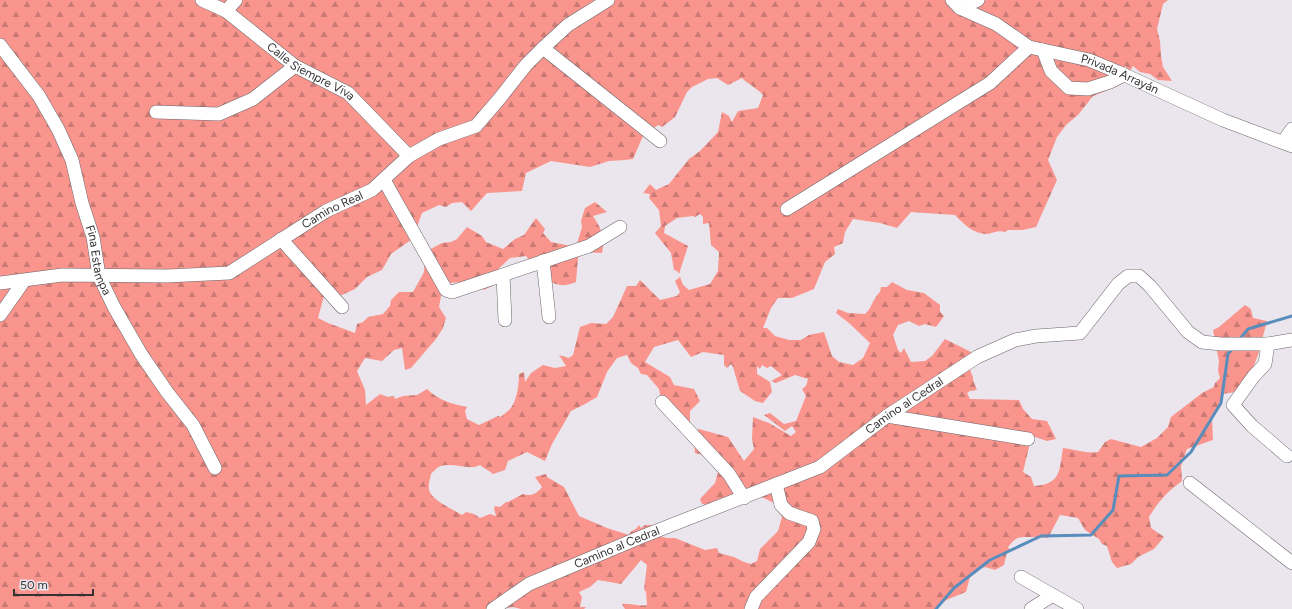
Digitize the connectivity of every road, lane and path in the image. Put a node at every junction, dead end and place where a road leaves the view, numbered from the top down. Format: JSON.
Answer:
{"nodes":[{"id":1,"x":202,"y":0,"type":"edge"},
{"id":2,"x":236,"y":0,"type":"edge"},
{"id":3,"x":608,"y":0,"type":"edge"},
{"id":4,"x":978,"y":0,"type":"edge"},
{"id":5,"x":956,"y":4,"type":"edge"},
{"id":6,"x":226,"y":10,"type":"junction"},
{"id":7,"x":0,"y":45,"type":"edge"},
{"id":8,"x":1029,"y":47,"type":"junction"},
{"id":9,"x":543,"y":48,"type":"junction"},
{"id":10,"x":1043,"y":50,"type":"junction"},
{"id":11,"x":295,"y":66,"type":"junction"},
{"id":12,"x":1124,"y":75,"type":"junction"},
{"id":13,"x":156,"y":112,"type":"dead end"},
{"id":14,"x":1292,"y":129,"type":"edge"},
{"id":15,"x":660,"y":141,"type":"dead end"},
{"id":16,"x":1288,"y":144,"type":"edge"},
{"id":17,"x":409,"y":156,"type":"junction"},
{"id":18,"x":384,"y":180,"type":"junction"},
{"id":19,"x":787,"y":209,"type":"dead end"},
{"id":20,"x":620,"y":228,"type":"dead end"},
{"id":21,"x":281,"y":239,"type":"junction"},
{"id":22,"x":543,"y":261,"type":"junction"},
{"id":23,"x":503,"y":275,"type":"junction"},
{"id":24,"x":98,"y":276,"type":"junction"},
{"id":25,"x":24,"y":281,"type":"junction"},
{"id":26,"x":0,"y":283,"type":"edge"},
{"id":27,"x":342,"y":307,"type":"dead end"},
{"id":28,"x":0,"y":315,"type":"edge"},
{"id":29,"x":549,"y":317,"type":"dead end"},
{"id":30,"x":505,"y":320,"type":"dead end"},
{"id":31,"x":1292,"y":340,"type":"edge"},
{"id":32,"x":1268,"y":344,"type":"junction"},
{"id":33,"x":662,"y":402,"type":"dead end"},
{"id":34,"x":886,"y":416,"type":"junction"},
{"id":35,"x":1028,"y":439,"type":"dead end"},
{"id":36,"x":1287,"y":456,"type":"dead end"},
{"id":37,"x":215,"y":468,"type":"dead end"},
{"id":38,"x":1190,"y":483,"type":"dead end"},
{"id":39,"x":776,"y":484,"type":"junction"},
{"id":40,"x":744,"y":498,"type":"junction"},
{"id":41,"x":1292,"y":563,"type":"edge"},
{"id":42,"x":1021,"y":577,"type":"dead end"},
{"id":43,"x":1053,"y":595,"type":"junction"},
{"id":44,"x":494,"y":609,"type":"edge"},
{"id":45,"x":751,"y":609,"type":"edge"},
{"id":46,"x":1031,"y":609,"type":"edge"},
{"id":47,"x":1077,"y":609,"type":"edge"}],
"edges":[{"from":1,"to":6,"type":"street","name":"Calle Siempre Viva"},
{"from":2,"to":6,"type":"street"},
{"from":3,"to":9,"type":"street","name":"Camino Real"},
{"from":4,"to":5,"type":"street"},
{"from":5,"to":8,"type":"street","name":"Privada Arrayán"},
{"from":6,"to":11,"type":"street","name":"Calle Siempre Viva"},
{"from":7,"to":24,"type":"street","name":"Fina Estampa"},
{"from":8,"to":10,"type":"street","name":"Privada Arrayán"},
{"from":8,"to":19,"type":"street"},
{"from":9,"to":15,"type":"street"},
{"from":9,"to":17,"type":"street","name":"Camino Real"},
{"from":10,"to":12,"type":"street","name":"Privada Arrayán"},
{"from":10,"to":12,"type":"street"},
{"from":11,"to":13,"type":"street"},
{"from":11,"to":17,"type":"street","name":"Calle Siempre Viva"},
{"from":12,"to":16,"type":"street","name":"Privada Arrayán"},
{"from":14,"to":16,"type":"street"},
{"from":17,"to":18,"type":"street","name":"Camino Real"},
{"from":18,"to":21,"type":"street","name":"Camino Real"},
{"from":18,"to":23,"type":"street"},
{"from":20,"to":22,"type":"street"},
{"from":21,"to":24,"type":"street","name":"Camino Real"},
{"from":21,"to":27,"type":"street"},
{"from":22,"to":23,"type":"street"},
{"from":22,"to":29,"type":"street"},
{"from":23,"to":30,"type":"street"},
{"from":24,"to":25,"type":"street","name":"Camino Real"},
{"from":24,"to":37,"type":"street","name":"Fina Estampa"},
{"from":25,"to":26,"type":"street","name":"Camino Real"},
{"from":25,"to":28,"type":"street"},
{"from":31,"to":32,"type":"street","name":"Camino al Cedral"},
{"from":32,"to":34,"type":"street","name":"Camino al Cedral"},
{"from":32,"to":36,"type":"street"},
{"from":33,"to":40,"type":"street"},
{"from":34,"to":35,"type":"street"},
{"from":34,"to":39,"type":"street","name":"Camino al Cedral"},
{"from":38,"to":41,"type":"street"},
{"from":39,"to":40,"type":"street","name":"Camino al Cedral"},
{"from":39,"to":45,"type":"street"},
{"from":40,"to":44,"type":"street","name":"Camino al Cedral"},
{"from":42,"to":43,"type":"street"},
{"from":43,"to":46,"type":"street"},
{"from":43,"to":47,"type":"street"}]}
